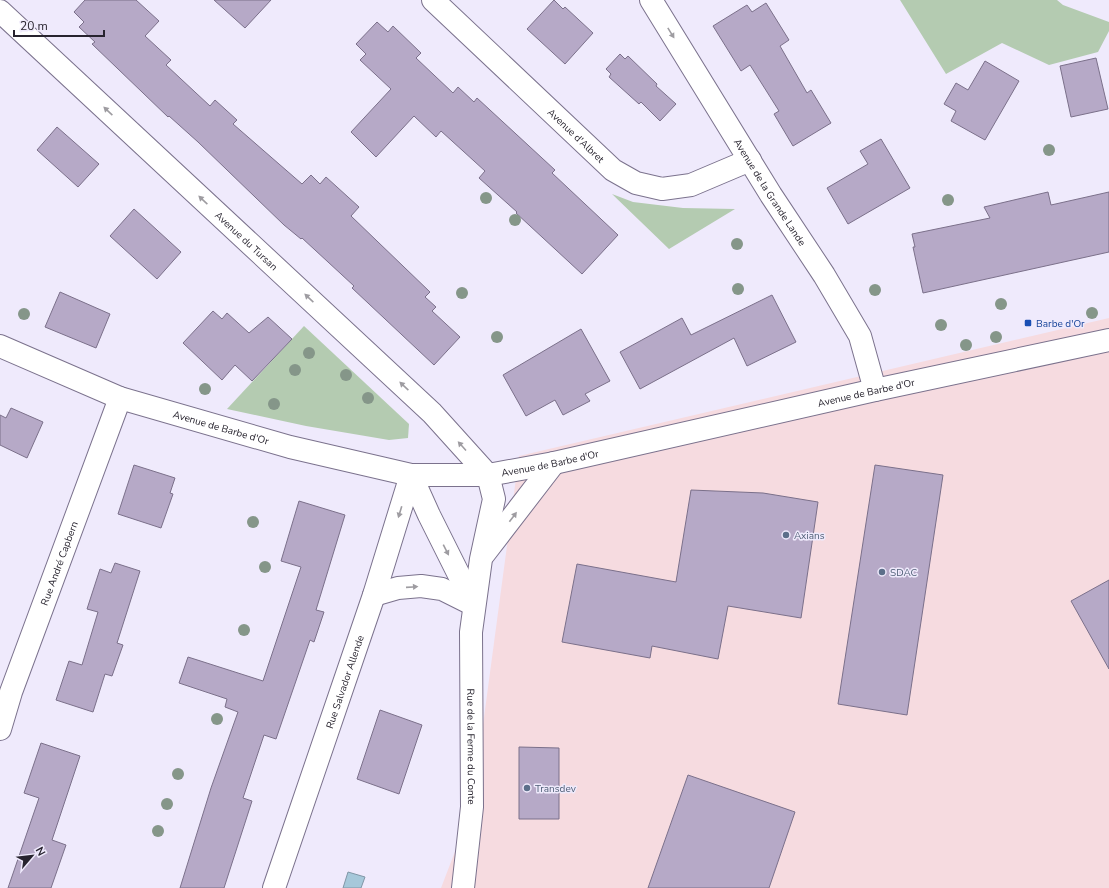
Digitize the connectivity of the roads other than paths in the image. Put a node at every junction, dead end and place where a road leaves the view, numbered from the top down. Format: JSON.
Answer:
{"nodes":[{"id":1,"x":433,"y":0,"type":"edge"},
{"id":2,"x":651,"y":0,"type":"edge"},
{"id":3,"x":0,"y":11,"type":"edge"},
{"id":4,"x":750,"y":160,"type":"junction"},
{"id":5,"x":1109,"y":340,"type":"edge"},
{"id":6,"x":0,"y":346,"type":"edge"},
{"id":7,"x":875,"y":390,"type":"junction"},
{"id":8,"x":120,"y":398,"type":"junction"},
{"id":9,"x":554,"y":463,"type":"junction"},
{"id":10,"x":411,"y":474,"type":"junction"},
{"id":11,"x":488,"y":475,"type":"junction"},
{"id":12,"x":481,"y":559,"type":"junction"},
{"id":13,"x":374,"y":595,"type":"junction"},
{"id":14,"x":474,"y":605,"type":"junction"},
{"id":15,"x":6,"y":690,"type":"edge"},
{"id":16,"x":0,"y":729,"type":"edge"},
{"id":17,"x":274,"y":888,"type":"edge"},
{"id":18,"x":463,"y":888,"type":"edge"}],
"edges":[{"from":1,"to":4,"type":"street","name":"Avenue d'Albret"},
{"from":2,"to":4,"type":"street","name":"Avenue de la Grande Lande","one_way":true},
{"from":11,"to":3,"type":"street","name":"Avenue du Tursan","one_way":true},
{"from":4,"to":7,"type":"street","name":"Avenue de la Grande Lande"},
{"from":5,"to":7,"type":"street","name":"Avenue de Barbe d'Or"},
{"from":6,"to":8,"type":"street","name":"Avenue de Barbe d'Or"},
{"from":7,"to":9,"type":"street","name":"Avenue de Barbe d'Or"},
{"from":8,"to":10,"type":"street","name":"Avenue de Barbe d'Or"},
{"from":8,"to":15,"type":"street","name":"Rue André Capbern"},
{"from":9,"to":11,"type":"street","name":"Avenue de Barbe d'Or"},
{"from":12,"to":9,"type":"street","name":"Rue de la Ferme du Conte","one_way":true},
{"from":10,"to":11,"type":"street","name":"Avenue de Barbe d'Or"},
{"from":10,"to":13,"type":"street","name":"Rue Salvador Allende","one_way":true},
{"from":10,"to":14,"type":"street","one_way":true},
{"from":11,"to":12,"type":"street","name":"Rue de la Ferme du Conte"},
{"from":12,"to":14,"type":"street","name":"Rue de la Ferme du Conte"},
{"from":13,"to":14,"type":"street","one_way":true},
{"from":13,"to":17,"type":"street","name":"Rue Salvador Allende"},
{"from":14,"to":18,"type":"street","name":"Rue de la Ferme du Conte"},
{"from":15,"to":16,"type":"street","name":"Rue André Capbern"}]}
